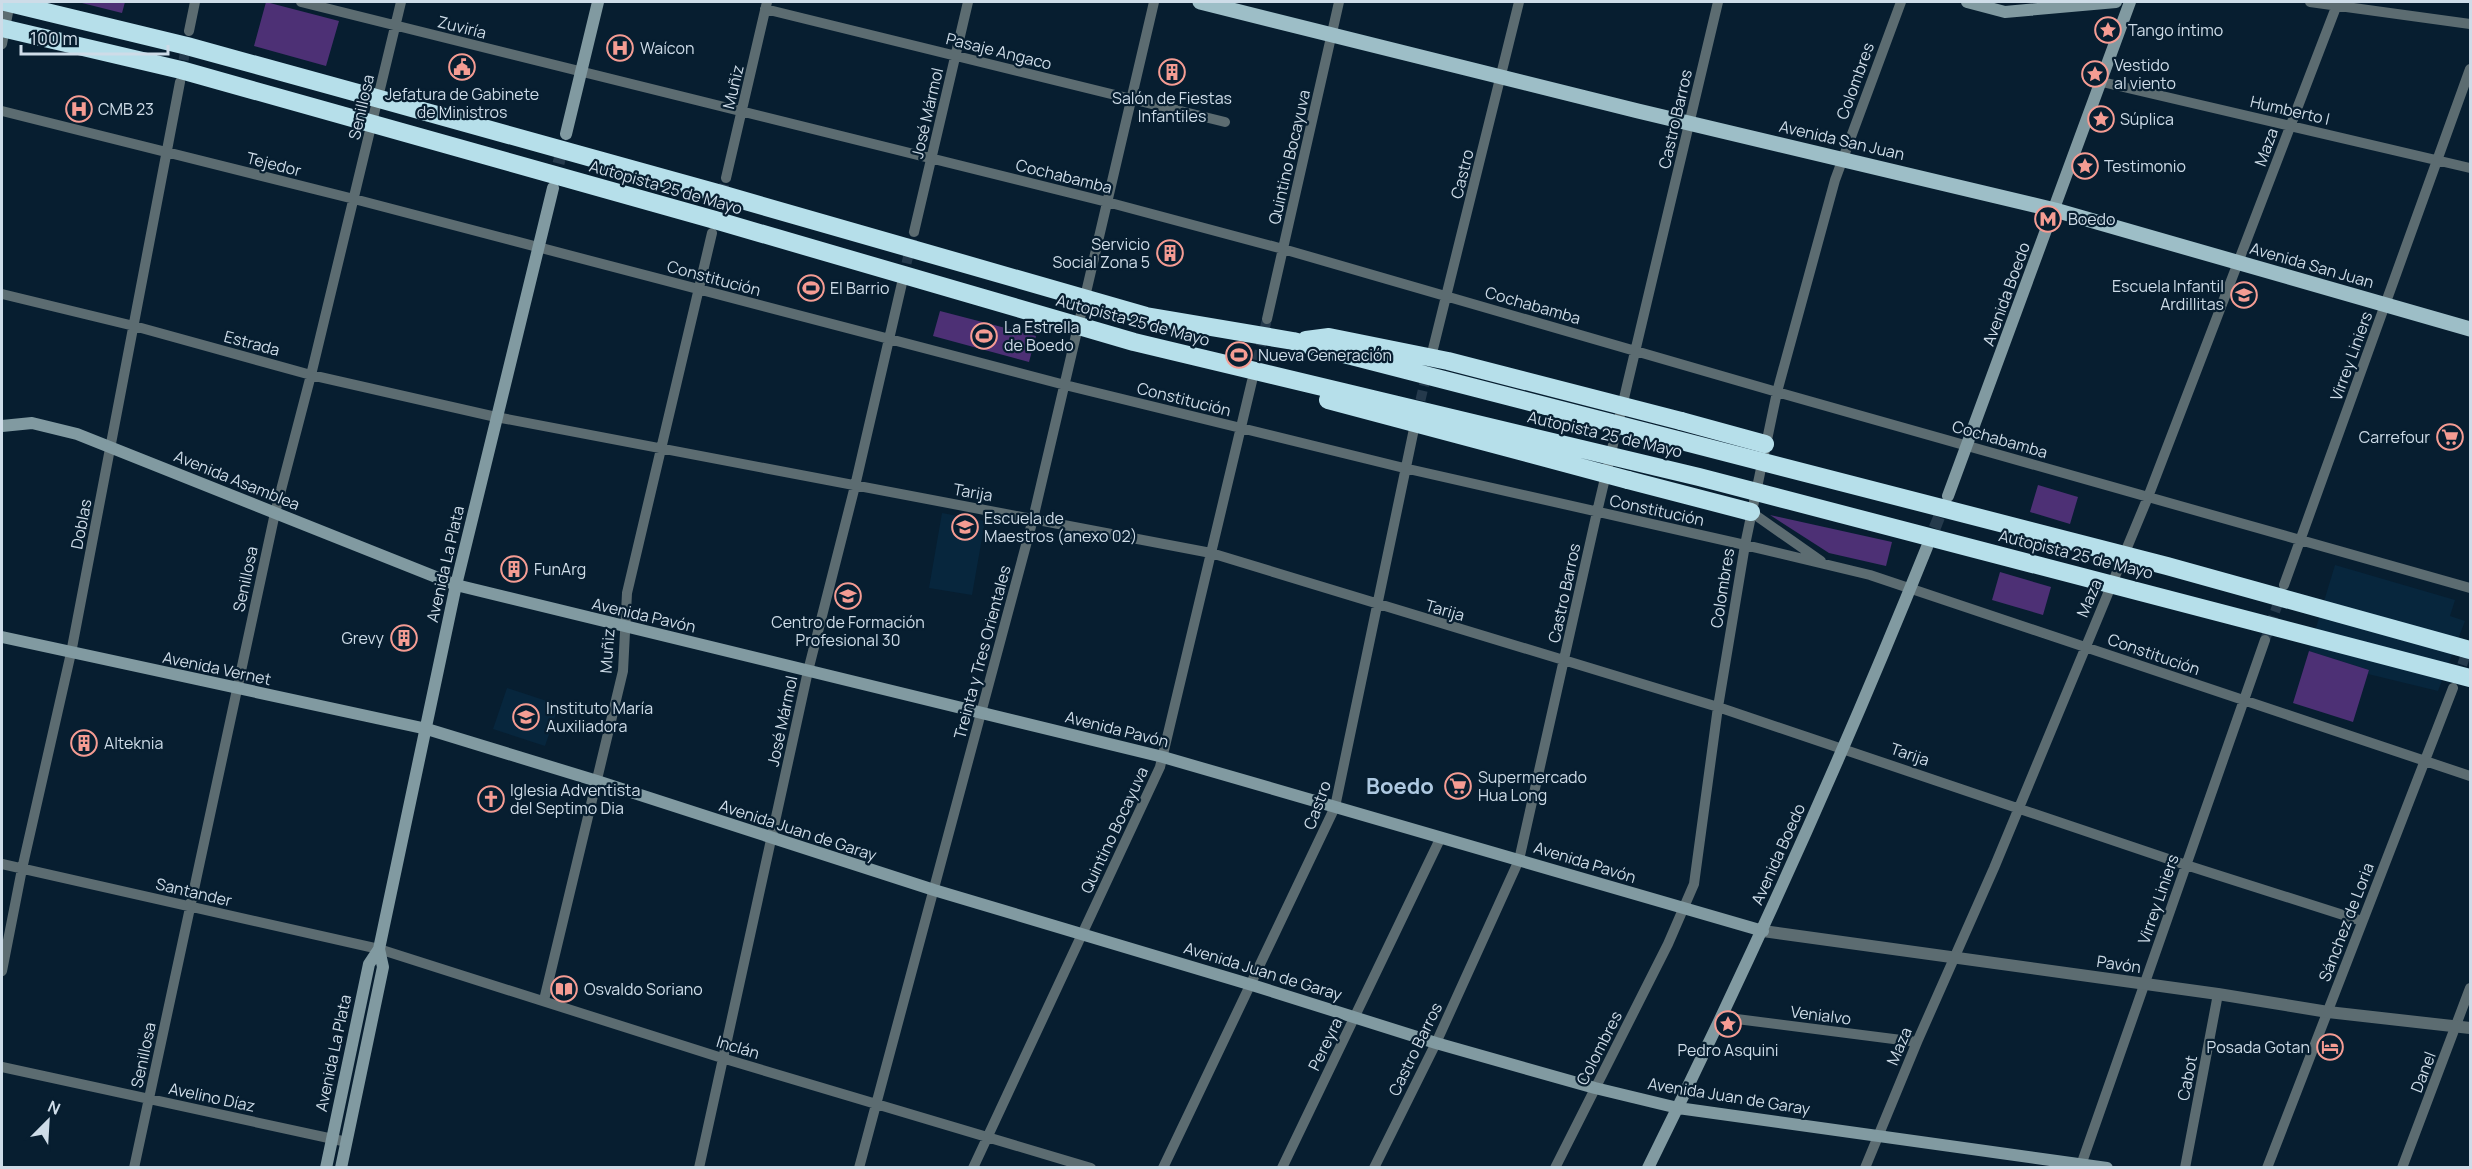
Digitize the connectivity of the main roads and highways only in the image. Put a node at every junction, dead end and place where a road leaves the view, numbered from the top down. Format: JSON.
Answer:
{"nodes":[{"id":1,"x":5,"y":2,"type":"edge"},
{"id":2,"x":598,"y":2,"type":"edge"},
{"id":3,"x":1200,"y":2,"type":"edge"},
{"id":4,"x":1967,"y":2,"type":"edge"},
{"id":5,"x":2116,"y":2,"type":"edge"},
{"id":6,"x":2130,"y":2,"type":"edge"},
{"id":7,"x":2,"y":28,"type":"edge"},
{"id":8,"x":566,"y":134,"type":"tunnel mouth"},
{"id":9,"x":552,"y":188,"type":"tunnel mouth"},
{"id":10,"x":2055,"y":210,"type":"junction"},
{"id":11,"x":2470,"y":328,"type":"edge"},
{"id":12,"x":1293,"y":341,"type":"junction"},
{"id":13,"x":1189,"y":356,"type":"junction"},
{"id":14,"x":2,"y":426,"type":"edge"},
{"id":15,"x":1766,"y":444,"type":"road end"},
{"id":16,"x":1948,"y":496,"type":"tunnel mouth"},
{"id":17,"x":1750,"y":512,"type":"road end"},
{"id":18,"x":1927,"y":547,"type":"tunnel mouth"},
{"id":19,"x":456,"y":585,"type":"junction"},
{"id":20,"x":2,"y":637,"type":"edge"},
{"id":21,"x":2470,"y":650,"type":"edge"},
{"id":22,"x":2470,"y":678,"type":"edge"},
{"id":23,"x":427,"y":729,"type":"junction"},
{"id":24,"x":1762,"y":931,"type":"junction"},
{"id":25,"x":379,"y":949,"type":"junction"},
{"id":26,"x":1678,"y":1108,"type":"junction"},
{"id":27,"x":2081,"y":1166,"type":"edge"},
{"id":28,"x":326,"y":1167,"type":"edge"},
{"id":29,"x":341,"y":1167,"type":"edge"},
{"id":30,"x":1648,"y":1167,"type":"edge"},
{"id":31,"x":2107,"y":1167,"type":"edge"}],
"edges":[{"from":1,"to":12,"type":"highway","name":"Autopista 25 de Mayo","bridge":true},
{"from":2,"to":8,"type":"main road"},
{"from":3,"to":10,"type":"main road","name":"Avenida San Juan"},
{"from":4,"to":5,"type":"main road"},
{"from":6,"to":10,"type":"main road","name":"Avenida Boedo"},
{"from":7,"to":13,"type":"highway","name":"Autopista 25 de Mayo","bridge":true},
{"from":9,"to":19,"type":"main road","name":"Avenida La Plata"},
{"from":10,"to":11,"type":"main road","name":"Avenida San Juan"},
{"from":10,"to":16,"type":"main road","name":"Avenida Boedo"},
{"from":12,"to":15,"type":"highway","bridge":true},
{"from":12,"to":21,"type":"highway","name":"Autopista 25 de Mayo","bridge":true},
{"from":13,"to":17,"type":"highway","bridge":true},
{"from":13,"to":22,"type":"highway","name":"Autopista 25 de Mayo","bridge":true},
{"from":14,"to":19,"type":"main road","name":"Avenida Asamblea"},
{"from":18,"to":24,"type":"main road","name":"Avenida Boedo"},
{"from":19,"to":23,"type":"main road","name":"Avenida La Plata"},
{"from":19,"to":24,"type":"main road","name":"Avenida Pavón"},
{"from":20,"to":23,"type":"main road","name":"Avenida Vernet"},
{"from":23,"to":25,"type":"main road","name":"Avenida La Plata"},
{"from":23,"to":26,"type":"main road","name":"Avenida Juan de Garay"},
{"from":24,"to":26,"type":"main road","name":"Avenida Boedo"},
{"from":25,"to":28,"type":"main road","name":"Avenida La Plata"},
{"from":25,"to":29,"type":"main road","name":"Avenida La Plata"},
{"from":26,"to":27,"type":"main road","name":"Avenida Juan de Garay"},
{"from":26,"to":30,"type":"main road","name":"Avenida Boedo"},
{"from":27,"to":31,"type":"main road","name":"Avenida Juan de Garay"}]}
